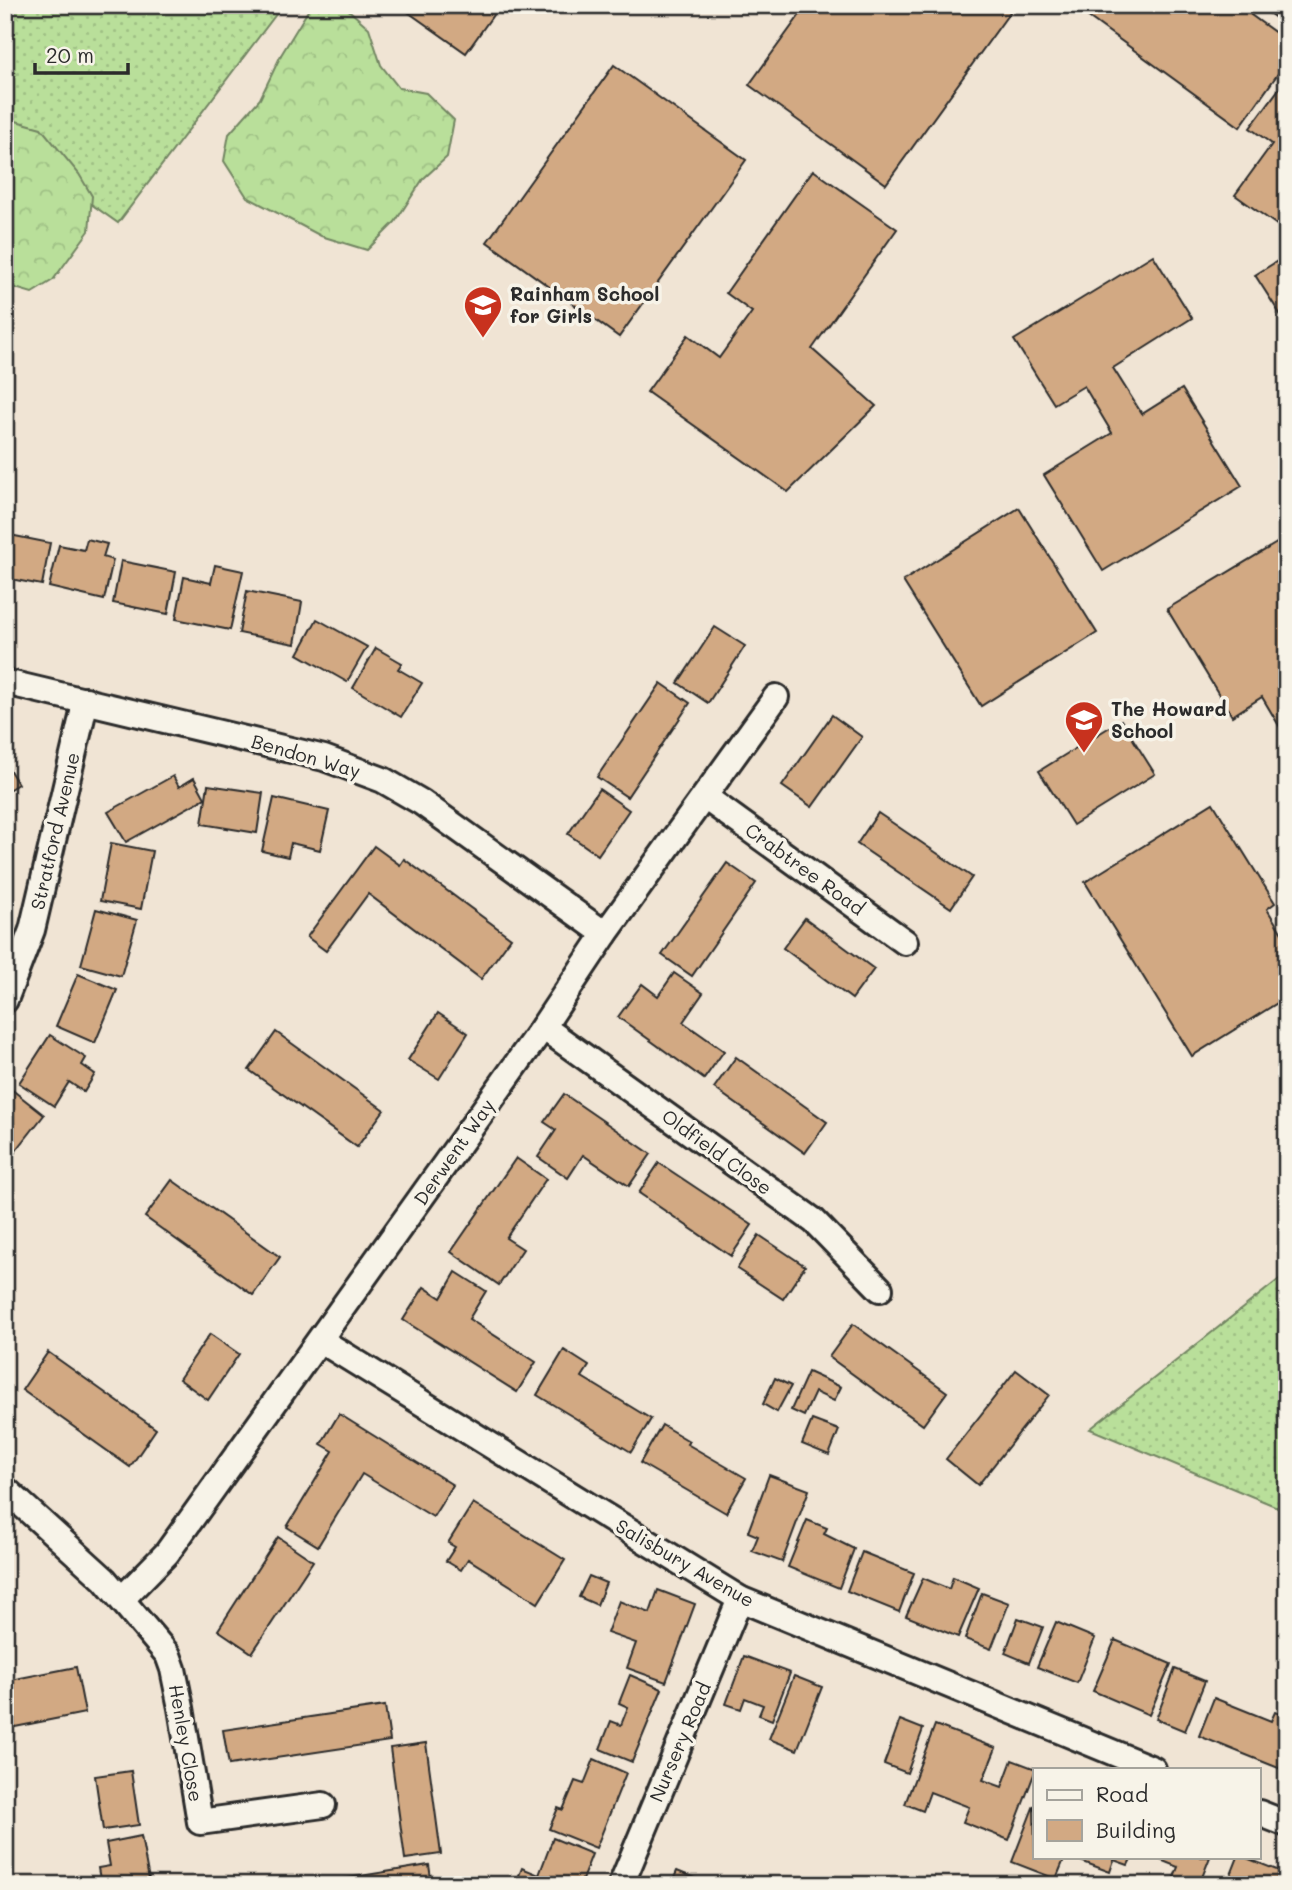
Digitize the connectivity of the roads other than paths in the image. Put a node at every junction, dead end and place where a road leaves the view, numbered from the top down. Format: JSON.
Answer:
{"nodes":[{"id":1,"x":5,"y":682,"type":"edge"},
{"id":2,"x":776,"y":697,"type":"dead end"},
{"id":3,"x":86,"y":700,"type":"junction"},
{"id":4,"x":705,"y":797,"type":"junction"},
{"id":5,"x":605,"y":934,"type":"junction"},
{"id":6,"x":905,"y":942,"type":"dead end"},
{"id":7,"x":5,"y":1000,"type":"edge"},
{"id":8,"x":543,"y":1027,"type":"junction"},
{"id":9,"x":880,"y":1289,"type":"dead end"},
{"id":10,"x":320,"y":1340,"type":"junction"},
{"id":11,"x":5,"y":1489,"type":"edge"},
{"id":12,"x":122,"y":1599,"type":"junction"},
{"id":13,"x":740,"y":1599,"type":"junction"},
{"id":14,"x":1151,"y":1768,"type":"edge"},
{"id":15,"x":323,"y":1805,"type":"dead end"},
{"id":16,"x":1260,"y":1813,"type":"edge"},
{"id":17,"x":1287,"y":1824,"type":"edge"},
{"id":18,"x":621,"y":1885,"type":"edge"}],
"edges":[{"from":1,"to":3,"type":"street","name":"Bendon Way"},
{"from":2,"to":4,"type":"street","name":"Derwent Way"},
{"from":3,"to":5,"type":"street","name":"Bendon Way"},
{"from":3,"to":7,"type":"street","name":"Stratford Avenue"},
{"from":4,"to":5,"type":"street","name":"Derwent Way"},
{"from":4,"to":6,"type":"street","name":"Crabtree Road"},
{"from":5,"to":8,"type":"street","name":"Derwent Way"},
{"from":8,"to":9,"type":"street","name":"Oldfield Close"},
{"from":8,"to":10,"type":"street","name":"Derwent Way"},
{"from":10,"to":12,"type":"street","name":"Derwent Way"},
{"from":10,"to":13,"type":"street","name":"Salisbury Avenue"},
{"from":11,"to":12,"type":"street"},
{"from":12,"to":15,"type":"street","name":"Henley Close"},
{"from":13,"to":14,"type":"street","name":"Salisbury Avenue"},
{"from":13,"to":18,"type":"street","name":"Nursery Road"},
{"from":16,"to":17,"type":"street"}]}
